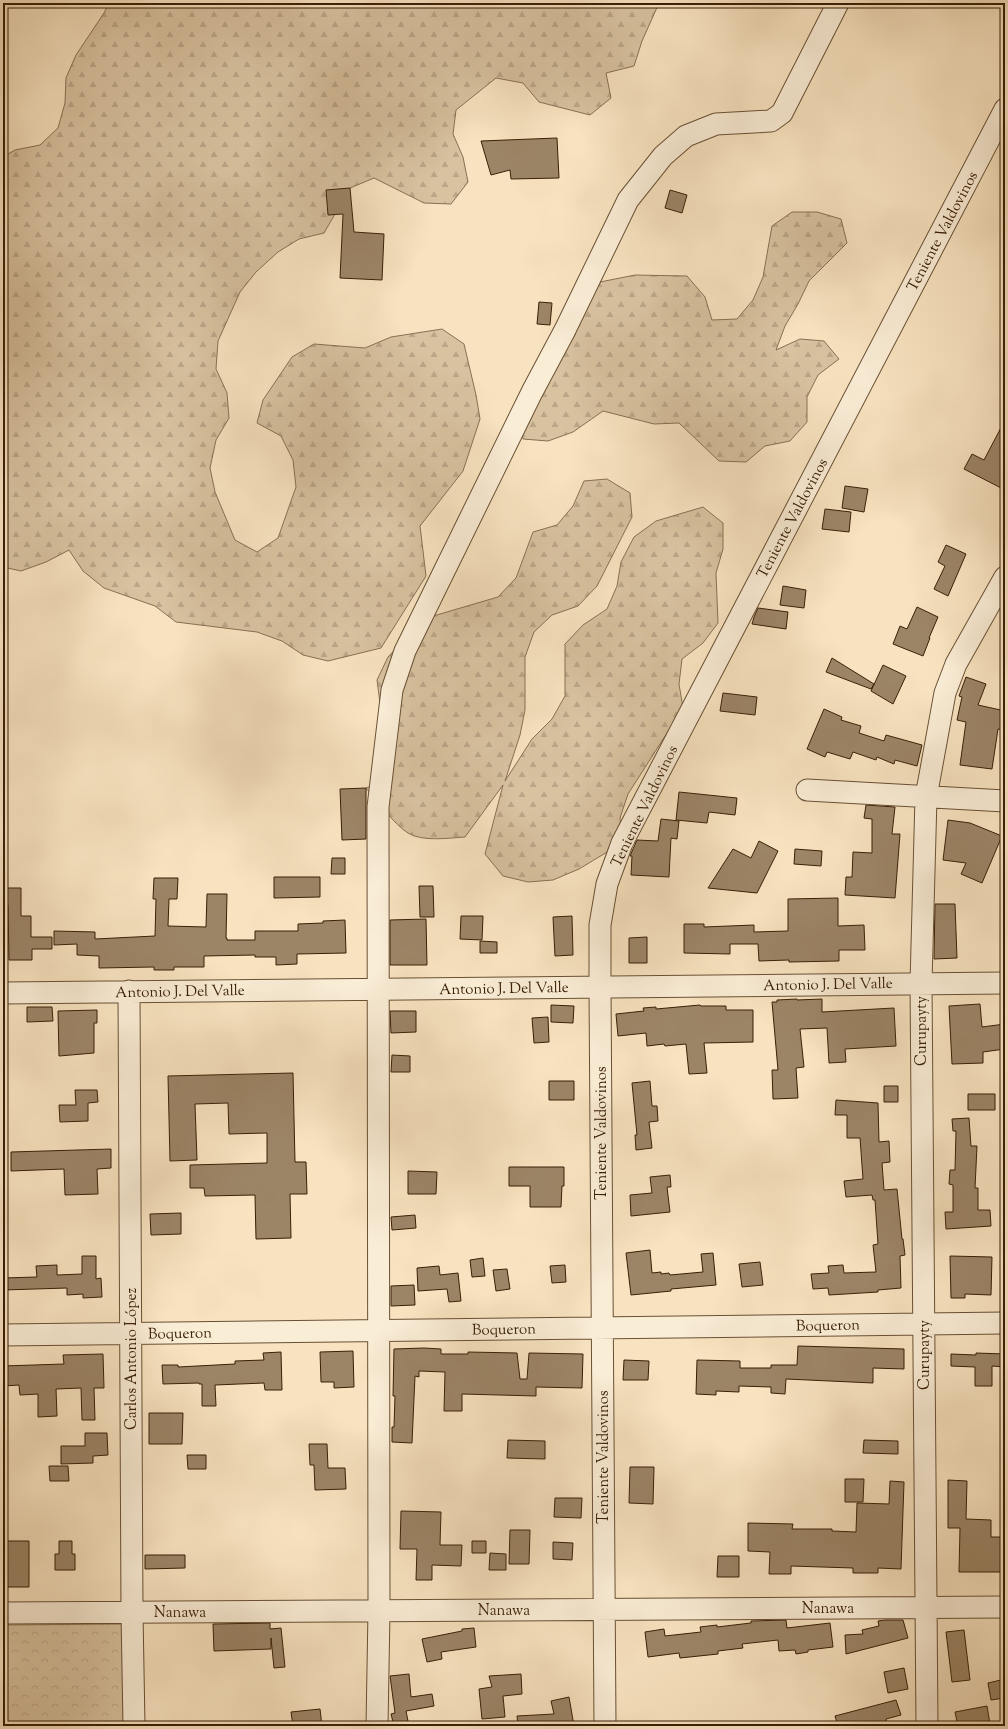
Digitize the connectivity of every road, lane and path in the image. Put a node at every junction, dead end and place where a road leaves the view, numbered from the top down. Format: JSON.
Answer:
{"nodes":[{"id":1,"x":838,"y":3,"type":"edge"},
{"id":2,"x":1005,"y":109,"type":"edge"},
{"id":3,"x":1005,"y":577,"type":"edge"},
{"id":4,"x":807,"y":790,"type":"dead end"},
{"id":5,"x":926,"y":797,"type":"junction"},
{"id":6,"x":1005,"y":801,"type":"edge"},
{"id":7,"x":921,"y":983,"type":"junction"},
{"id":8,"x":1005,"y":983,"type":"edge"},
{"id":9,"x":600,"y":987,"type":"junction"},
{"id":10,"x":377,"y":989,"type":"junction"},
{"id":11,"x":129,"y":991,"type":"junction"},
{"id":12,"x":3,"y":993,"type":"edge"},
{"id":13,"x":1005,"y":1323,"type":"edge"},
{"id":14,"x":924,"y":1324,"type":"junction"},
{"id":15,"x":602,"y":1328,"type":"junction"},
{"id":16,"x":378,"y":1330,"type":"junction"},
{"id":17,"x":131,"y":1333,"type":"junction"},
{"id":18,"x":3,"y":1335,"type":"edge"},
{"id":19,"x":1005,"y":1607,"type":"edge"},
{"id":20,"x":926,"y":1608,"type":"junction"},
{"id":21,"x":604,"y":1610,"type":"junction"},
{"id":22,"x":379,"y":1611,"type":"junction"},
{"id":23,"x":132,"y":1612,"type":"junction"},
{"id":24,"x":3,"y":1613,"type":"edge"},
{"id":25,"x":134,"y":1726,"type":"edge"},
{"id":26,"x":377,"y":1726,"type":"edge"},
{"id":27,"x":605,"y":1726,"type":"edge"},
{"id":28,"x":927,"y":1726,"type":"edge"}],
"edges":[{"from":1,"to":10,"type":"street"},
{"from":2,"to":9,"type":"street","name":"Teniente Valdovinos"},
{"from":3,"to":5,"type":"street","name":"Curupayty"},
{"from":4,"to":5,"type":"street"},
{"from":5,"to":6,"type":"street"},
{"from":5,"to":7,"type":"street","name":"Curupayty"},
{"from":7,"to":8,"type":"street","name":"Antonio J. Del Valle"},
{"from":7,"to":9,"type":"street","name":"Antonio J. Del Valle"},
{"from":7,"to":14,"type":"street","name":"Curupayty"},
{"from":9,"to":10,"type":"street","name":"Antonio J. Del Valle"},
{"from":9,"to":15,"type":"street","name":"Teniente Valdovinos"},
{"from":10,"to":11,"type":"street","name":"Antonio J. Del Valle"},
{"from":10,"to":16,"type":"street"},
{"from":11,"to":12,"type":"street","name":"Antonio J. Del Valle"},
{"from":11,"to":17,"type":"street","name":"Carlos Antonio López"},
{"from":13,"to":14,"type":"street","name":"Boqueron"},
{"from":14,"to":15,"type":"street","name":"Boqueron"},
{"from":14,"to":20,"type":"street","name":"Curupayty"},
{"from":15,"to":16,"type":"street","name":"Boqueron"},
{"from":15,"to":21,"type":"street","name":"Teniente Valdovinos"},
{"from":16,"to":17,"type":"street","name":"Boqueron"},
{"from":16,"to":22,"type":"street"},
{"from":17,"to":18,"type":"street","name":"Boqueron"},
{"from":17,"to":23,"type":"street","name":"Carlos Antonio López"},
{"from":19,"to":20,"type":"street","name":"Nanawa"},
{"from":20,"to":21,"type":"street","name":"Nanawa"},
{"from":20,"to":28,"type":"street","name":"Curupayty"},
{"from":21,"to":22,"type":"street","name":"Nanawa"},
{"from":21,"to":27,"type":"street","name":"Teniente Valdovinos"},
{"from":22,"to":23,"type":"street","name":"Nanawa"},
{"from":22,"to":26,"type":"street"},
{"from":23,"to":24,"type":"street","name":"Nanawa"},
{"from":23,"to":25,"type":"street","name":"Carlos Antonio López"}]}
